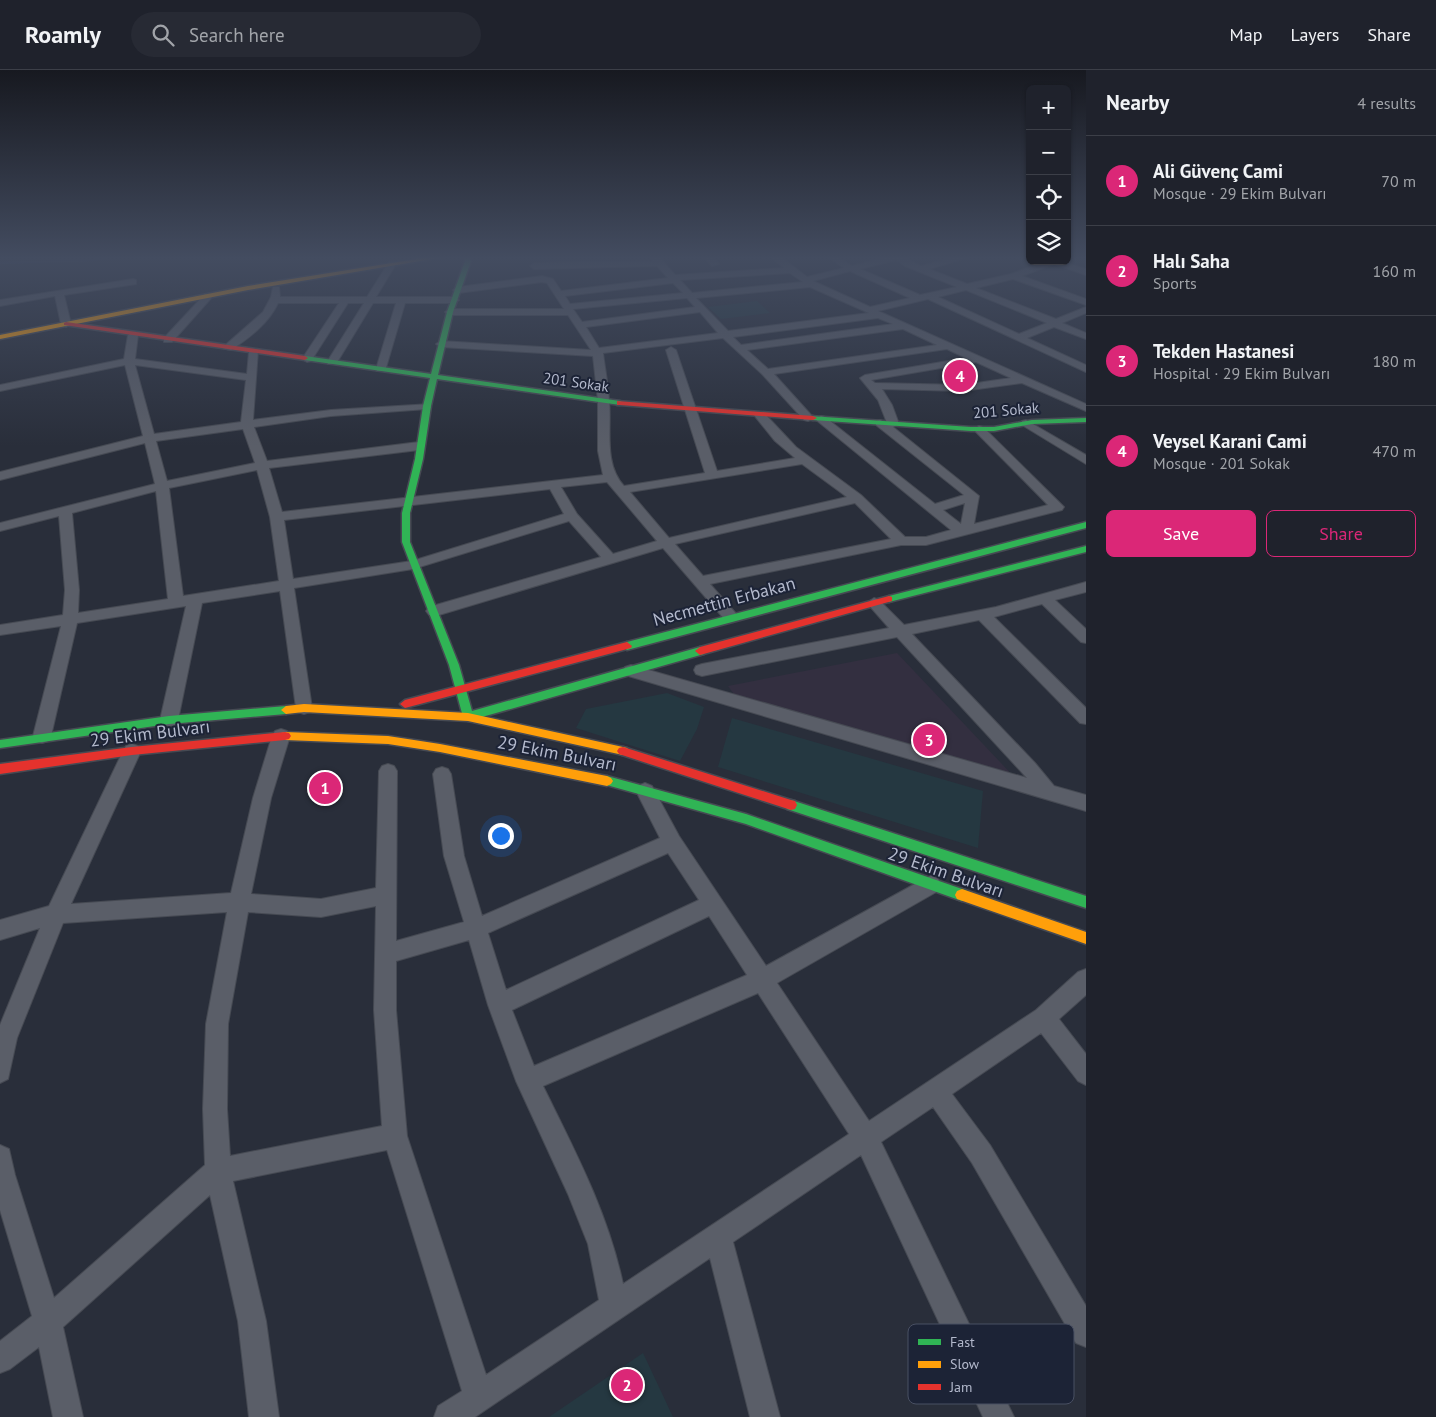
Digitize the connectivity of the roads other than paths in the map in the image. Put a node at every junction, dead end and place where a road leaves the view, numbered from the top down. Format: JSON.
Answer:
{"nodes":[{"id":1,"x":65,"y":320,"type":"edge"},
{"id":2,"x":87,"y":320,"type":"edge"},
{"id":3,"x":186,"y":320,"type":"edge"},
{"id":4,"x":261,"y":320,"type":"edge"},
{"id":5,"x":332,"y":320,"type":"joint"},
{"id":6,"x":395,"y":320,"type":"edge"},
{"id":7,"x":448,"y":320,"type":"edge"},
{"id":8,"x":575,"y":320,"type":"edge"},
{"id":9,"x":619,"y":320,"type":"edge"},
{"id":10,"x":713,"y":320,"type":"edge"},
{"id":11,"x":806,"y":320,"type":"edge"},
{"id":12,"x":890,"y":320,"type":"edge"},
{"id":13,"x":977,"y":320,"type":"edge"},
{"id":14,"x":1048,"y":320,"type":"edge"},
{"id":15,"x":1063,"y":320,"type":"edge"},
{"id":16,"x":356,"y":321,"type":"joint"},
{"id":17,"x":1056,"y":323,"type":"junction"},
{"id":18,"x":66,"y":324,"type":"junction"},
{"id":19,"x":579,"y":325,"type":"junction"},
{"id":20,"x":903,"y":326,"type":"junction"},
{"id":21,"x":724,"y":331,"type":"junction"},
{"id":22,"x":133,"y":335,"type":"junction"},
{"id":23,"x":1086,"y":336,"type":"edge"},
{"id":24,"x":0,"y":337,"type":"edge"},
{"id":25,"x":1019,"y":338,"type":"junction"},
{"id":26,"x":168,"y":340,"type":"junction"},
{"id":27,"x":441,"y":344,"type":"junction"},
{"id":28,"x":737,"y":346,"type":"junction"},
{"id":29,"x":948,"y":346,"type":"junction"},
{"id":30,"x":227,"y":348,"type":"junction"},
{"id":31,"x":671,"y":350,"type":"junction"},
{"id":32,"x":254,"y":352,"type":"junction"},
{"id":33,"x":598,"y":353,"type":"junction"},
{"id":34,"x":307,"y":359,"type":"junction"},
{"id":35,"x":976,"y":359,"type":"junction"},
{"id":36,"x":129,"y":362,"type":"junction"},
{"id":37,"x":332,"y":362,"type":"junction"},
{"id":38,"x":844,"y":362,"type":"junction"},
{"id":39,"x":187,"y":369,"type":"junction"},
{"id":40,"x":381,"y":369,"type":"junction"},
{"id":41,"x":1086,"y":369,"type":"edge"},
{"id":42,"x":913,"y":370,"type":"junction"},
{"id":43,"x":766,"y":372,"type":"junction"},
{"id":44,"x":435,"y":376,"type":"junction"},
{"id":45,"x":143,"y":378,"type":"junction"},
{"id":46,"x":251,"y":378,"type":"junction"},
{"id":47,"x":862,"y":378,"type":"junction"},
{"id":48,"x":1023,"y":380,"type":"junction"},
{"id":49,"x":872,"y":386,"type":"junction"},
{"id":50,"x":0,"y":388,"type":"edge"},
{"id":51,"x":933,"y":388,"type":"junction"},
{"id":52,"x":604,"y":401,"type":"junction"},
{"id":53,"x":427,"y":406,"type":"junction"},
{"id":54,"x":1086,"y":408,"type":"edge"},
{"id":55,"x":689,"y":410,"type":"junction"},
{"id":56,"x":760,"y":415,"type":"junction"},
{"id":57,"x":808,"y":418,"type":"junction"},
{"id":58,"x":821,"y":419,"type":"junction"},
{"id":59,"x":1083,"y":422,"type":"edge"},
{"id":60,"x":886,"y":423,"type":"junction"},
{"id":61,"x":1026,"y":423,"type":"junction"},
{"id":62,"x":247,"y":424,"type":"junction"},
{"id":63,"x":979,"y":429,"type":"junction"},
{"id":64,"x":149,"y":438,"type":"junction"},
{"id":65,"x":419,"y":446,"type":"junction"},
{"id":66,"x":806,"y":460,"type":"junction"},
{"id":67,"x":1086,"y":460,"type":"edge"},
{"id":68,"x":262,"y":465,"type":"junction"},
{"id":69,"x":712,"y":474,"type":"junction"},
{"id":70,"x":0,"y":476,"type":"edge"},
{"id":71,"x":610,"y":478,"type":"junction"},
{"id":72,"x":553,"y":484,"type":"junction"},
{"id":73,"x":162,"y":486,"type":"junction"},
{"id":74,"x":621,"y":490,"type":"junction"},
{"id":75,"x":974,"y":496,"type":"junction"},
{"id":76,"x":857,"y":499,"type":"junction"},
{"id":77,"x":408,"y":501,"type":"junction"},
{"id":78,"x":933,"y":509,"type":"junction"},
{"id":79,"x":65,"y":511,"type":"junction"},
{"id":80,"x":572,"y":516,"type":"junction"},
{"id":81,"x":277,"y":517,"type":"junction"},
{"id":82,"x":1086,"y":525,"type":"edge"},
{"id":83,"x":0,"y":527,"type":"edge"},
{"id":84,"x":964,"y":531,"type":"junction"},
{"id":85,"x":901,"y":541,"type":"junction"},
{"id":86,"x":668,"y":542,"type":"junction"},
{"id":87,"x":1086,"y":549,"type":"edge"},
{"id":88,"x":611,"y":560,"type":"junction"},
{"id":89,"x":413,"y":565,"type":"junction"},
{"id":90,"x":702,"y":581,"type":"junction"},
{"id":91,"x":285,"y":584,"type":"junction"},
{"id":92,"x":1086,"y":587,"type":"edge"},
{"id":93,"x":1044,"y":598,"type":"junction"},
{"id":94,"x":194,"y":599,"type":"junction"},
{"id":95,"x":176,"y":602,"type":"junction"},
{"id":96,"x":874,"y":603,"type":"junction"},
{"id":97,"x":434,"y":610,"type":"junction"},
{"id":98,"x":983,"y":615,"type":"junction"},
{"id":99,"x":731,"y":617,"type":"junction"},
{"id":100,"x":70,"y":620,"type":"junction"},
{"id":101,"x":0,"y":630,"type":"edge"},
{"id":102,"x":900,"y":631,"type":"junction"},
{"id":103,"x":1086,"y":638,"type":"edge"},
{"id":104,"x":631,"y":670,"type":"junction"},
{"id":105,"x":702,"y":670,"type":"dead end"},
{"id":106,"x":566,"y":688,"type":"junction"},
{"id":107,"x":461,"y":690,"type":"junction"},
{"id":108,"x":554,"y":704,"type":"dead end"},
{"id":109,"x":304,"y":708,"type":"junction"},
{"id":110,"x":370,"y":710,"type":"junction"},
{"id":111,"x":468,"y":717,"type":"junction"},
{"id":112,"x":1086,"y":718,"type":"edge"},
{"id":113,"x":169,"y":720,"type":"junction"},
{"id":114,"x":555,"y":724,"type":"dead end"},
{"id":115,"x":417,"y":727,"type":"dead end"},
{"id":116,"x":395,"y":729,"type":"dead end"},
{"id":117,"x":483,"y":732,"type":"dead end"},
{"id":118,"x":42,"y":736,"type":"junction"},
{"id":119,"x":281,"y":736,"type":"junction"},
{"id":120,"x":563,"y":736,"type":"junction"},
{"id":121,"x":311,"y":737,"type":"junction"},
{"id":122,"x":0,"y":744,"type":"edge"},
{"id":123,"x":132,"y":751,"type":"junction"},
{"id":124,"x":513,"y":751,"type":"dead end"},
{"id":125,"x":0,"y":769,"type":"edge"},
{"id":126,"x":388,"y":771,"type":"dead end"},
{"id":127,"x":442,"y":774,"type":"dead end"},
{"id":128,"x":574,"y":774,"type":"junction"},
{"id":129,"x":645,"y":791,"type":"junction"},
{"id":130,"x":1048,"y":792,"type":"junction"},
{"id":131,"x":1086,"y":803,"type":"edge"},
{"id":132,"x":672,"y":842,"type":"junction"},
{"id":133,"x":931,"y":885,"type":"junction"},
{"id":134,"x":386,"y":895,"type":"junction"},
{"id":135,"x":239,"y":902,"type":"junction"},
{"id":136,"x":1086,"y":902,"type":"edge"},
{"id":137,"x":712,"y":904,"type":"junction"},
{"id":138,"x":56,"y":914,"type":"junction"},
{"id":139,"x":478,"y":928,"type":"junction"},
{"id":140,"x":0,"y":930,"type":"edge"},
{"id":141,"x":1086,"y":938,"type":"edge"},
{"id":142,"x":387,"y":954,"type":"junction"},
{"id":143,"x":762,"y":980,"type":"junction"},
{"id":144,"x":1086,"y":980,"type":"edge"},
{"id":145,"x":500,"y":1005,"type":"junction"},
{"id":146,"x":1044,"y":1018,"type":"junction"},
{"id":147,"x":3,"y":1039,"type":"edge"},
{"id":148,"x":0,"y":1071,"type":"edge"},
{"id":149,"x":1086,"y":1073,"type":"edge"},
{"id":150,"x":528,"y":1081,"type":"junction"},
{"id":151,"x":935,"y":1090,"type":"junction"},
{"id":152,"x":395,"y":1136,"type":"junction"},
{"id":153,"x":865,"y":1136,"type":"junction"},
{"id":154,"x":0,"y":1158,"type":"edge"},
{"id":155,"x":218,"y":1170,"type":"junction"},
{"id":156,"x":718,"y":1235,"type":"junction"},
{"id":157,"x":614,"y":1305,"type":"junction"},
{"id":158,"x":48,"y":1322,"type":"junction"},
{"id":159,"x":955,"y":1324,"type":"edge"},
{"id":160,"x":1086,"y":1333,"type":"edge"},
{"id":161,"x":0,"y":1359,"type":"edge"},
{"id":162,"x":478,"y":1396,"type":"junction"},
{"id":163,"x":993,"y":1404,"type":"edge"},
{"id":164,"x":68,"y":1417,"type":"edge"},
{"id":165,"x":264,"y":1417,"type":"edge"},
{"id":166,"x":449,"y":1417,"type":"edge"},
{"id":167,"x":765,"y":1417,"type":"edge"},
{"id":168,"x":999,"y":1417,"type":"edge"}],
"edges":[{"from":1,"to":18,"type":"street"},
{"from":2,"to":18,"type":"main road"},
{"from":3,"to":26,"type":"street"},
{"from":4,"to":30,"type":"street"},
{"from":5,"to":16,"type":"street"},
{"from":5,"to":34,"type":"street"},
{"from":6,"to":40,"type":"street"},
{"from":7,"to":27,"type":"main road"},
{"from":8,"to":19,"type":"street"},
{"from":9,"to":19,"type":"street"},
{"from":10,"to":21,"type":"street"},
{"from":11,"to":21,"type":"street"},
{"from":12,"to":20,"type":"street"},
{"from":13,"to":25,"type":"street"},
{"from":14,"to":17,"type":"street"},
{"from":15,"to":17,"type":"street"},
{"from":16,"to":37,"type":"street"},
{"from":17,"to":23,"type":"street"},
{"from":17,"to":25,"type":"street"},
{"from":18,"to":22,"type":"main road","name":"201 Sokak"},
{"from":18,"to":24,"type":"main road"},
{"from":19,"to":33,"type":"street"},
{"from":20,"to":28,"type":"street"},
{"from":20,"to":29,"type":"street"},
{"from":21,"to":28,"type":"street"},
{"from":21,"to":33,"type":"street"},
{"from":22,"to":26,"type":"main road","name":"201 Sokak"},
{"from":22,"to":36,"type":"street"},
{"from":25,"to":41,"type":"street"},
{"from":26,"to":30,"type":"main road","name":"201 Sokak"},
{"from":27,"to":33,"type":"street"},
{"from":27,"to":44,"type":"main road"},
{"from":28,"to":31,"type":"street"},
{"from":28,"to":43,"type":"street"},
{"from":29,"to":35,"type":"street"},
{"from":29,"to":38,"type":"street"},
{"from":30,"to":32,"type":"main road","name":"201 Sokak"},
{"from":31,"to":33,"type":"street"},
{"from":31,"to":55,"type":"street"},
{"from":32,"to":34,"type":"main road","name":"201 Sokak"},
{"from":32,"to":46,"type":"street"},
{"from":33,"to":52,"type":"street"},
{"from":34,"to":37,"type":"main road","name":"201 Sokak"},
{"from":35,"to":42,"type":"street"},
{"from":35,"to":48,"type":"street"},
{"from":36,"to":39,"type":"street"},
{"from":36,"to":45,"type":"street"},
{"from":36,"to":50,"type":"street"},
{"from":37,"to":40,"type":"main road","name":"201 Sokak"},
{"from":38,"to":43,"type":"street"},
{"from":38,"to":47,"type":"street"},
{"from":39,"to":45,"type":"street"},
{"from":39,"to":46,"type":"street"},
{"from":40,"to":44,"type":"main road","name":"201 Sokak"},
{"from":42,"to":47,"type":"street"},
{"from":42,"to":51,"type":"street"},
{"from":43,"to":57,"type":"street"},
{"from":44,"to":52,"type":"main road","name":"201 Sokak"},
{"from":44,"to":53,"type":"main road"},
{"from":45,"to":64,"type":"street"},
{"from":46,"to":62,"type":"street"},
{"from":47,"to":49,"type":"street"},
{"from":48,"to":51,"type":"street"},
{"from":48,"to":54,"type":"street"},
{"from":49,"to":51,"type":"street"},
{"from":49,"to":60,"type":"street"},
{"from":52,"to":55,"type":"main road","name":"201 Sokak"},
{"from":52,"to":71,"type":"street"},
{"from":53,"to":62,"type":"street"},
{"from":53,"to":65,"type":"main road"},
{"from":55,"to":56,"type":"main road","name":"201 Sokak"},
{"from":55,"to":69,"type":"street"},
{"from":56,"to":57,"type":"main road","name":"201 Sokak"},
{"from":56,"to":66,"type":"street"},
{"from":57,"to":58,"type":"main road","name":"201 Sokak"},
{"from":58,"to":60,"type":"main road","name":"201 Sokak"},
{"from":58,"to":78,"type":"street"},
{"from":59,"to":61,"type":"main road","name":"201 Sokak"},
{"from":60,"to":63,"type":"main road","name":"201 Sokak"},
{"from":60,"to":75,"type":"street"},
{"from":61,"to":63,"type":"main road","name":"201 Sokak"},
{"from":61,"to":67,"type":"street"},
{"from":62,"to":64,"type":"street"},
{"from":62,"to":68,"type":"street"},
{"from":63,"to":84,"type":"street"},
{"from":64,"to":70,"type":"street"},
{"from":64,"to":73,"type":"street"},
{"from":65,"to":68,"type":"street"},
{"from":65,"to":77,"type":"main road"},
{"from":66,"to":69,"type":"street"},
{"from":66,"to":76,"type":"street"},
{"from":68,"to":73,"type":"street"},
{"from":68,"to":81,"type":"street"},
{"from":69,"to":74,"type":"street"},
{"from":71,"to":72,"type":"street"},
{"from":71,"to":74,"type":"street"},
{"from":72,"to":77,"type":"street"},
{"from":72,"to":80,"type":"street"},
{"from":73,"to":79,"type":"street"},
{"from":73,"to":95,"type":"street"},
{"from":74,"to":86,"type":"street"},
{"from":75,"to":78,"type":"street"},
{"from":75,"to":84,"type":"street"},
{"from":76,"to":85,"type":"street"},
{"from":76,"to":86,"type":"street"},
{"from":77,"to":81,"type":"street"},
{"from":77,"to":89,"type":"main road"},
{"from":78,"to":84,"type":"street"},
{"from":79,"to":83,"type":"street"},
{"from":79,"to":100,"type":"street"},
{"from":80,"to":88,"type":"street"},
{"from":80,"to":89,"type":"street"},
{"from":81,"to":91,"type":"street"},
{"from":82,"to":99,"type":"main road","name":"Necmettin Erbakan"},
{"from":84,"to":85,"type":"street"},
{"from":85,"to":90,"type":"street"},
{"from":86,"to":88,"type":"street"},
{"from":86,"to":90,"type":"street"},
{"from":87,"to":96,"type":"main road"},
{"from":88,"to":97,"type":"street"},
{"from":89,"to":91,"type":"street"},
{"from":89,"to":97,"type":"main road"},
{"from":90,"to":99,"type":"street"},
{"from":91,"to":94,"type":"street"},
{"from":91,"to":109,"type":"street"},
{"from":92,"to":93,"type":"street"},
{"from":93,"to":98,"type":"street"},
{"from":93,"to":103,"type":"street"},
{"from":94,"to":95,"type":"street"},
{"from":94,"to":113,"type":"street"},
{"from":95,"to":100,"type":"street"},
{"from":96,"to":102,"type":"street"},
{"from":96,"to":104,"type":"main road"},
{"from":97,"to":107,"type":"main road"},
{"from":98,"to":102,"type":"street"},
{"from":98,"to":112,"type":"street"},
{"from":99,"to":107,"type":"main road","name":"Necmettin Erbakan"},
{"from":100,"to":101,"type":"street"},
{"from":100,"to":118,"type":"street"},
{"from":102,"to":105,"type":"street"},
{"from":102,"to":130,"type":"street"},
{"from":104,"to":106,"type":"main road"},
{"from":104,"to":130,"type":"street"},
{"from":106,"to":108,"type":"main road"},
{"from":106,"to":111,"type":"main road"},
{"from":107,"to":110,"type":"main road","name":"Necmettin Erbakan"},
{"from":107,"to":111,"type":"main road"},
{"from":109,"to":110,"type":"main road","name":"29 Ekim Bulvarı"},
{"from":109,"to":113,"type":"main road","name":"29 Ekim Bulvarı"},
{"from":110,"to":111,"type":"main road","name":"29 Ekim Bulvarı"},
{"from":111,"to":115,"type":"main road"},
{"from":111,"to":117,"type":"main road"},
{"from":111,"to":120,"type":"main road","name":"29 Ekim Bulvarı"},
{"from":113,"to":118,"type":"main road","name":"29 Ekim Bulvarı"},
{"from":114,"to":120,"type":"main road"},
{"from":116,"to":121,"type":"main road"},
{"from":118,"to":122,"type":"main road","name":"29 Ekim Bulvarı"},
{"from":119,"to":121,"type":"main road","name":"29 Ekim Bulvarı"},
{"from":119,"to":123,"type":"main road","name":"29 Ekim Bulvarı"},
{"from":119,"to":135,"type":"street"},
{"from":120,"to":136,"type":"main road","name":"29 Ekim Bulvarı"},
{"from":121,"to":128,"type":"main road","name":"29 Ekim Bulvarı"},
{"from":123,"to":125,"type":"main road","name":"29 Ekim Bulvarı"},
{"from":123,"to":138,"type":"street"},
{"from":124,"to":128,"type":"main road"},
{"from":126,"to":134,"type":"street"},
{"from":127,"to":139,"type":"street"},
{"from":128,"to":129,"type":"main road","name":"29 Ekim Bulvarı"},
{"from":129,"to":132,"type":"street"},
{"from":129,"to":133,"type":"main road","name":"29 Ekim Bulvarı"},
{"from":130,"to":131,"type":"street"},
{"from":132,"to":137,"type":"street"},
{"from":132,"to":139,"type":"street"},
{"from":133,"to":141,"type":"main road","name":"29 Ekim Bulvarı"},
{"from":133,"to":143,"type":"street"},
{"from":134,"to":135,"type":"street"},
{"from":134,"to":142,"type":"street"},
{"from":135,"to":138,"type":"street"},
{"from":135,"to":155,"type":"street"},
{"from":137,"to":143,"type":"street"},
{"from":137,"to":145,"type":"street"},
{"from":138,"to":140,"type":"street"},
{"from":138,"to":147,"type":"street"},
{"from":139,"to":142,"type":"street"},
{"from":139,"to":145,"type":"street"},
{"from":142,"to":152,"type":"street"},
{"from":143,"to":150,"type":"street"},
{"from":143,"to":153,"type":"street"},
{"from":144,"to":146,"type":"street"},
{"from":145,"to":150,"type":"street"},
{"from":146,"to":149,"type":"street"},
{"from":146,"to":151,"type":"street"},
{"from":147,"to":148,"type":"street"},
{"from":150,"to":157,"type":"street"},
{"from":151,"to":153,"type":"street"},
{"from":151,"to":160,"type":"street"},
{"from":152,"to":155,"type":"street"},
{"from":152,"to":162,"type":"street"},
{"from":153,"to":156,"type":"street"},
{"from":153,"to":159,"type":"street"},
{"from":154,"to":158,"type":"street"},
{"from":155,"to":158,"type":"street"},
{"from":155,"to":165,"type":"street"},
{"from":156,"to":157,"type":"street"},
{"from":156,"to":167,"type":"street"},
{"from":157,"to":162,"type":"street"},
{"from":158,"to":161,"type":"street"},
{"from":158,"to":164,"type":"street"},
{"from":162,"to":166,"type":"street"},
{"from":163,"to":168,"type":"street"}]}
